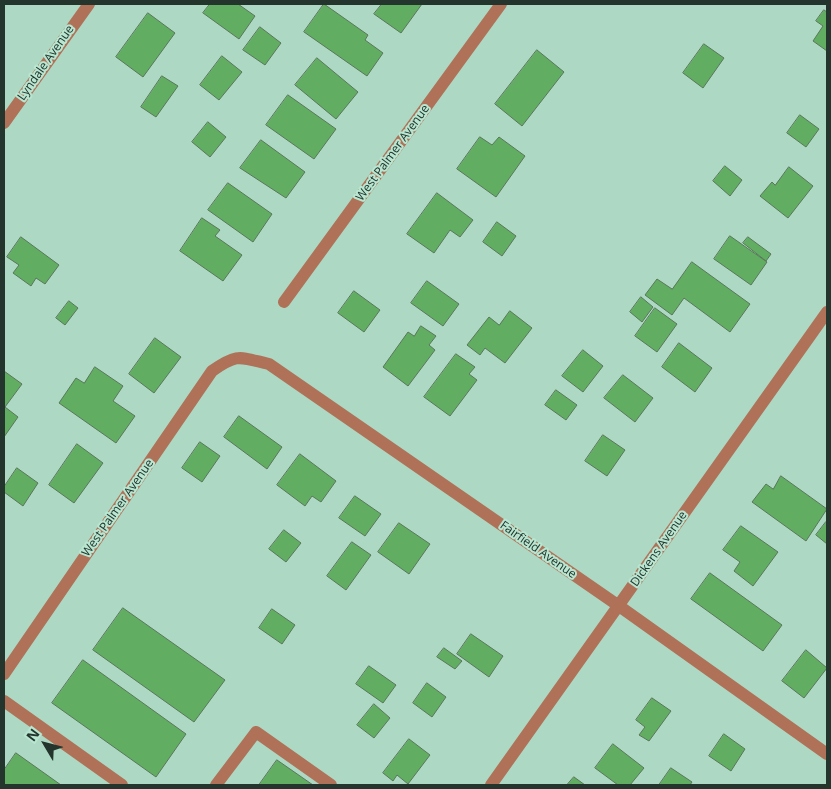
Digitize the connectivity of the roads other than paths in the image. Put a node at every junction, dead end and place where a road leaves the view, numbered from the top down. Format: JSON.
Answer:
{"nodes":[{"id":1,"x":88,"y":4,"type":"edge"},
{"id":2,"x":501,"y":4,"type":"edge"},
{"id":3,"x":4,"y":123,"type":"edge"},
{"id":4,"x":284,"y":302,"type":"dead end"},
{"id":5,"x":827,"y":312,"type":"edge"},
{"id":6,"x":243,"y":357,"type":"joint"},
{"id":7,"x":619,"y":606,"type":"junction"},
{"id":8,"x":4,"y":674,"type":"edge"},
{"id":9,"x":4,"y":701,"type":"edge"},
{"id":10,"x":827,"y":754,"type":"edge"},
{"id":11,"x":122,"y":785,"type":"edge"},
{"id":12,"x":216,"y":785,"type":"edge"},
{"id":13,"x":331,"y":785,"type":"edge"},
{"id":14,"x":491,"y":785,"type":"edge"}],
"edges":[{"from":1,"to":3,"type":"street","name":"Lyndale Avenue"},
{"from":2,"to":4,"type":"street","name":"West Palmer Avenue"},
{"from":5,"to":7,"type":"street","name":"Dickens Avenue"},
{"from":6,"to":7,"type":"street","name":"Fairfield Avenue"},
{"from":6,"to":8,"type":"street","name":"West Palmer Avenue"},
{"from":7,"to":10,"type":"street","name":"Fairfield Avenue"},
{"from":7,"to":14,"type":"street","name":"Dickens Avenue"},
{"from":9,"to":11,"type":"street"},
{"from":12,"to":13,"type":"street"}]}
